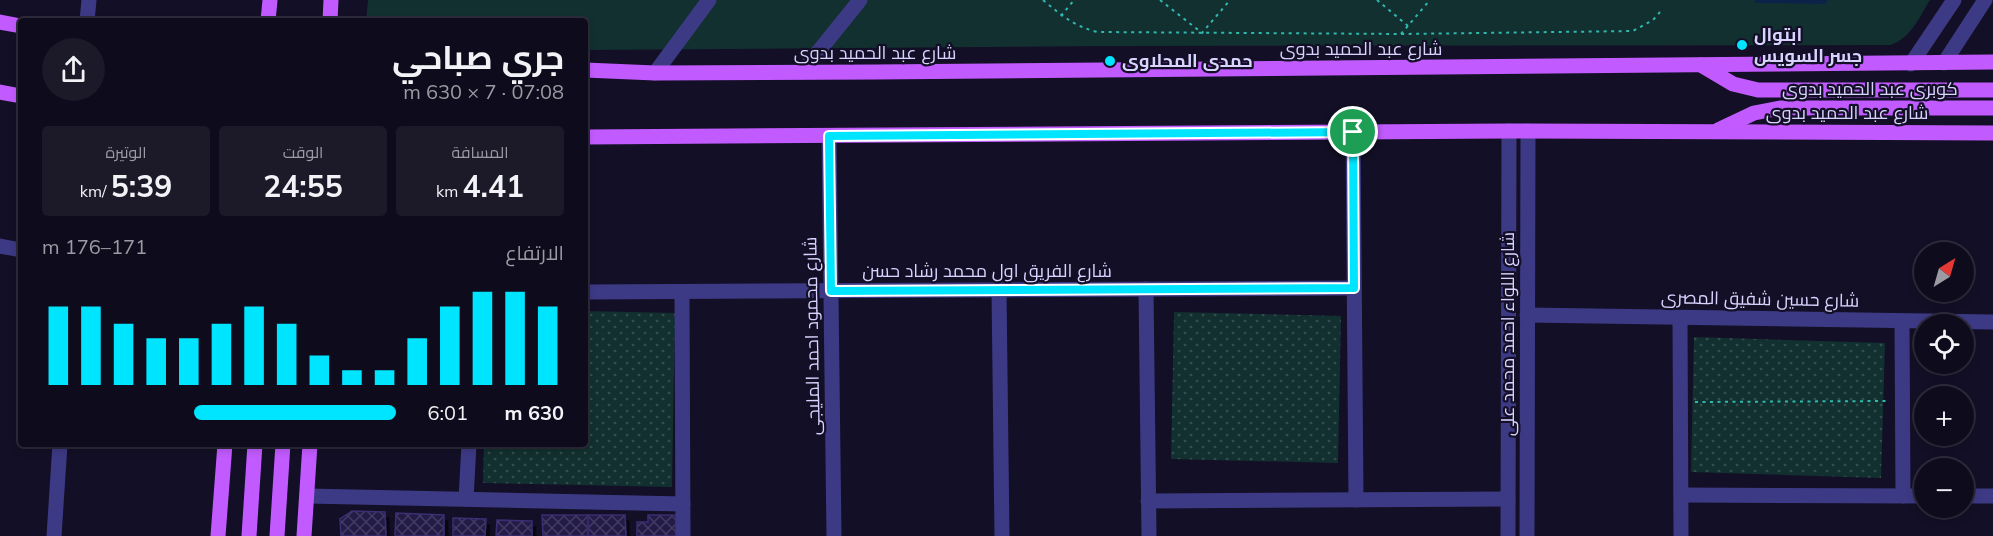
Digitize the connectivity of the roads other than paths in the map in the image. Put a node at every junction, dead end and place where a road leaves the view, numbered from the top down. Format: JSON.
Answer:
{"nodes":[{"id":1,"x":89,"y":0,"type":"edge"},
{"id":2,"x":270,"y":0,"type":"edge"},
{"id":3,"x":331,"y":0,"type":"edge"},
{"id":4,"x":709,"y":0,"type":"edge"},
{"id":5,"x":860,"y":0,"type":"edge"},
{"id":6,"x":1954,"y":0,"type":"edge"},
{"id":7,"x":1985,"y":0,"type":"edge"},
{"id":8,"x":87,"y":18,"type":"edge"},
{"id":9,"x":268,"y":18,"type":"edge"},
{"id":10,"x":331,"y":18,"type":"edge"},
{"id":11,"x":0,"y":22,"type":"edge"},
{"id":12,"x":18,"y":25,"type":"edge"},
{"id":13,"x":1993,"y":62,"type":"edge"},
{"id":14,"x":1944,"y":63,"type":"junction"},
{"id":15,"x":1911,"y":64,"type":"junction"},
{"id":16,"x":1701,"y":65,"type":"junction"},
{"id":17,"x":588,"y":70,"type":"edge"},
{"id":18,"x":802,"y":72,"type":"junction"},
{"id":19,"x":655,"y":73,"type":"junction"},
{"id":20,"x":1993,"y":90,"type":"edge"},
{"id":21,"x":0,"y":92,"type":"edge"},
{"id":22,"x":18,"y":95,"type":"edge"},
{"id":23,"x":1993,"y":108,"type":"edge"},
{"id":24,"x":1509,"y":131,"type":"junction"},
{"id":25,"x":1528,"y":131,"type":"junction"},
{"id":26,"x":1353,"y":132,"type":"junction"},
{"id":27,"x":1715,"y":132,"type":"junction"},
{"id":28,"x":1993,"y":133,"type":"edge"},
{"id":29,"x":829,"y":136,"type":"junction"},
{"id":30,"x":588,"y":137,"type":"edge"},
{"id":31,"x":0,"y":246,"type":"edge"},
{"id":32,"x":18,"y":249,"type":"edge"},
{"id":33,"x":1354,"y":288,"type":"junction"},
{"id":34,"x":1146,"y":289,"type":"junction"},
{"id":35,"x":999,"y":290,"type":"junction"},
{"id":36,"x":831,"y":291,"type":"junction"},
{"id":37,"x":588,"y":292,"type":"edge"},
{"id":38,"x":682,"y":292,"type":"junction"},
{"id":39,"x":1527,"y":315,"type":"junction"},
{"id":40,"x":1680,"y":318,"type":"junction"},
{"id":41,"x":1902,"y":321,"type":"junction"},
{"id":42,"x":1993,"y":322,"type":"edge"},
{"id":43,"x":60,"y":447,"type":"edge"},
{"id":44,"x":225,"y":447,"type":"edge"},
{"id":45,"x":255,"y":447,"type":"edge"},
{"id":46,"x":283,"y":447,"type":"edge"},
{"id":47,"x":310,"y":447,"type":"edge"},
{"id":48,"x":469,"y":447,"type":"edge"},
{"id":49,"x":1681,"y":495,"type":"junction"},
{"id":50,"x":307,"y":496,"type":"junction"},
{"id":51,"x":1903,"y":496,"type":"junction"},
{"id":52,"x":1914,"y":496,"type":"edge"},
{"id":53,"x":1974,"y":496,"type":"edge"},
{"id":54,"x":1993,"y":496,"type":"edge"},
{"id":55,"x":466,"y":499,"type":"junction"},
{"id":56,"x":1508,"y":499,"type":"junction"},
{"id":57,"x":1356,"y":500,"type":"junction"},
{"id":58,"x":1148,"y":501,"type":"junction"},
{"id":59,"x":683,"y":504,"type":"junction"},
{"id":60,"x":54,"y":536,"type":"edge"},
{"id":61,"x":218,"y":536,"type":"edge"},
{"id":62,"x":249,"y":536,"type":"edge"},
{"id":63,"x":277,"y":536,"type":"edge"},
{"id":64,"x":304,"y":536,"type":"edge"},
{"id":65,"x":683,"y":536,"type":"edge"},
{"id":66,"x":834,"y":536,"type":"edge"},
{"id":67,"x":1002,"y":536,"type":"edge"},
{"id":68,"x":1149,"y":536,"type":"edge"},
{"id":69,"x":1508,"y":536,"type":"edge"},
{"id":70,"x":1527,"y":536,"type":"edge"},
{"id":71,"x":1681,"y":536,"type":"edge"}],
"edges":[{"from":1,"to":8,"type":"street"},
{"from":2,"to":9,"type":"main road"},
{"from":3,"to":10,"type":"main road"},
{"from":4,"to":19,"type":"street"},
{"from":5,"to":18,"type":"street"},
{"from":6,"to":15,"type":"street"},
{"from":7,"to":14,"type":"street"},
{"from":11,"to":12,"type":"main road"},
{"from":13,"to":14,"type":"main road","name":"شارع عبد الحميد بدوى"},
{"from":14,"to":15,"type":"main road","name":"شارع عبد الحميد بدوى"},
{"from":15,"to":16,"type":"main road","name":"شارع عبد الحميد بدوى"},
{"from":16,"to":18,"type":"main road","name":"شارع عبد الحميد بدوى"},
{"from":16,"to":20,"type":"main road","name":"كوبرى عبد الحميد بدوى"},
{"from":17,"to":19,"type":"main road","name":"شارع عبد الحميد بدوى"},
{"from":18,"to":19,"type":"main road","name":"شارع عبد الحميد بدوى"},
{"from":21,"to":22,"type":"main road"},
{"from":23,"to":27,"type":"main road","name":"كوبرى عبد الحميد بدوى"},
{"from":24,"to":25,"type":"main road","name":"شارع عبد الحميد بدوى"},
{"from":24,"to":26,"type":"main road","name":"شارع عبد الحميد بدوى"},
{"from":24,"to":56,"type":"street","name":"شارع اللواء احمد محمد على"},
{"from":25,"to":27,"type":"main road","name":"شارع عبد الحميد بدوى"},
{"from":25,"to":39,"type":"street","name":"شارع اللواء احمد محمد على"},
{"from":26,"to":29,"type":"main road","name":"شارع عبد الحميد بدوى"},
{"from":26,"to":33,"type":"street"},
{"from":27,"to":28,"type":"main road","name":"شارع عبد الحميد بدوى"},
{"from":29,"to":30,"type":"main road","name":"شارع عبد الحميد بدوى"},
{"from":29,"to":36,"type":"street","name":"شارع محمود احمد المليجى"},
{"from":31,"to":32,"type":"street"},
{"from":33,"to":34,"type":"street","name":"شارع الفريق اول محمد رشاد حسن"},
{"from":33,"to":57,"type":"street"},
{"from":34,"to":35,"type":"street","name":"شارع الفريق اول محمد رشاد حسن"},
{"from":34,"to":58,"type":"street"},
{"from":35,"to":36,"type":"street","name":"شارع الفريق اول محمد رشاد حسن"},
{"from":35,"to":67,"type":"street"},
{"from":36,"to":38,"type":"street","name":"شارع الفريق اول محمد رشاد حسن"},
{"from":36,"to":66,"type":"street","name":"شارع محمود احمد المليجى"},
{"from":37,"to":38,"type":"street","name":"شارع الفريق اول محمد رشاد حسن"},
{"from":38,"to":59,"type":"street"},
{"from":39,"to":40,"type":"street","name":"شارع حسين شفيق المصرى"},
{"from":39,"to":70,"type":"street","name":"شارع اللواء احمد محمد على"},
{"from":40,"to":41,"type":"street","name":"شارع حسين شفيق المصرى"},
{"from":40,"to":49,"type":"street"},
{"from":41,"to":42,"type":"street","name":"شارع حسين شفيق المصرى"},
{"from":41,"to":51,"type":"street"},
{"from":43,"to":60,"type":"street"},
{"from":44,"to":61,"type":"main road"},
{"from":45,"to":62,"type":"main road"},
{"from":46,"to":63,"type":"main road"},
{"from":47,"to":50,"type":"main road"},
{"from":48,"to":55,"type":"street"},
{"from":49,"to":51,"type":"street"},
{"from":49,"to":71,"type":"street"},
{"from":50,"to":55,"type":"street"},
{"from":50,"to":64,"type":"main road"},
{"from":51,"to":52,"type":"street"},
{"from":53,"to":54,"type":"street"},
{"from":55,"to":59,"type":"street"},
{"from":56,"to":57,"type":"street"},
{"from":56,"to":69,"type":"street","name":"شارع اللواء احمد محمد على"},
{"from":57,"to":58,"type":"street"},
{"from":58,"to":68,"type":"street"},
{"from":59,"to":65,"type":"street"}]}
